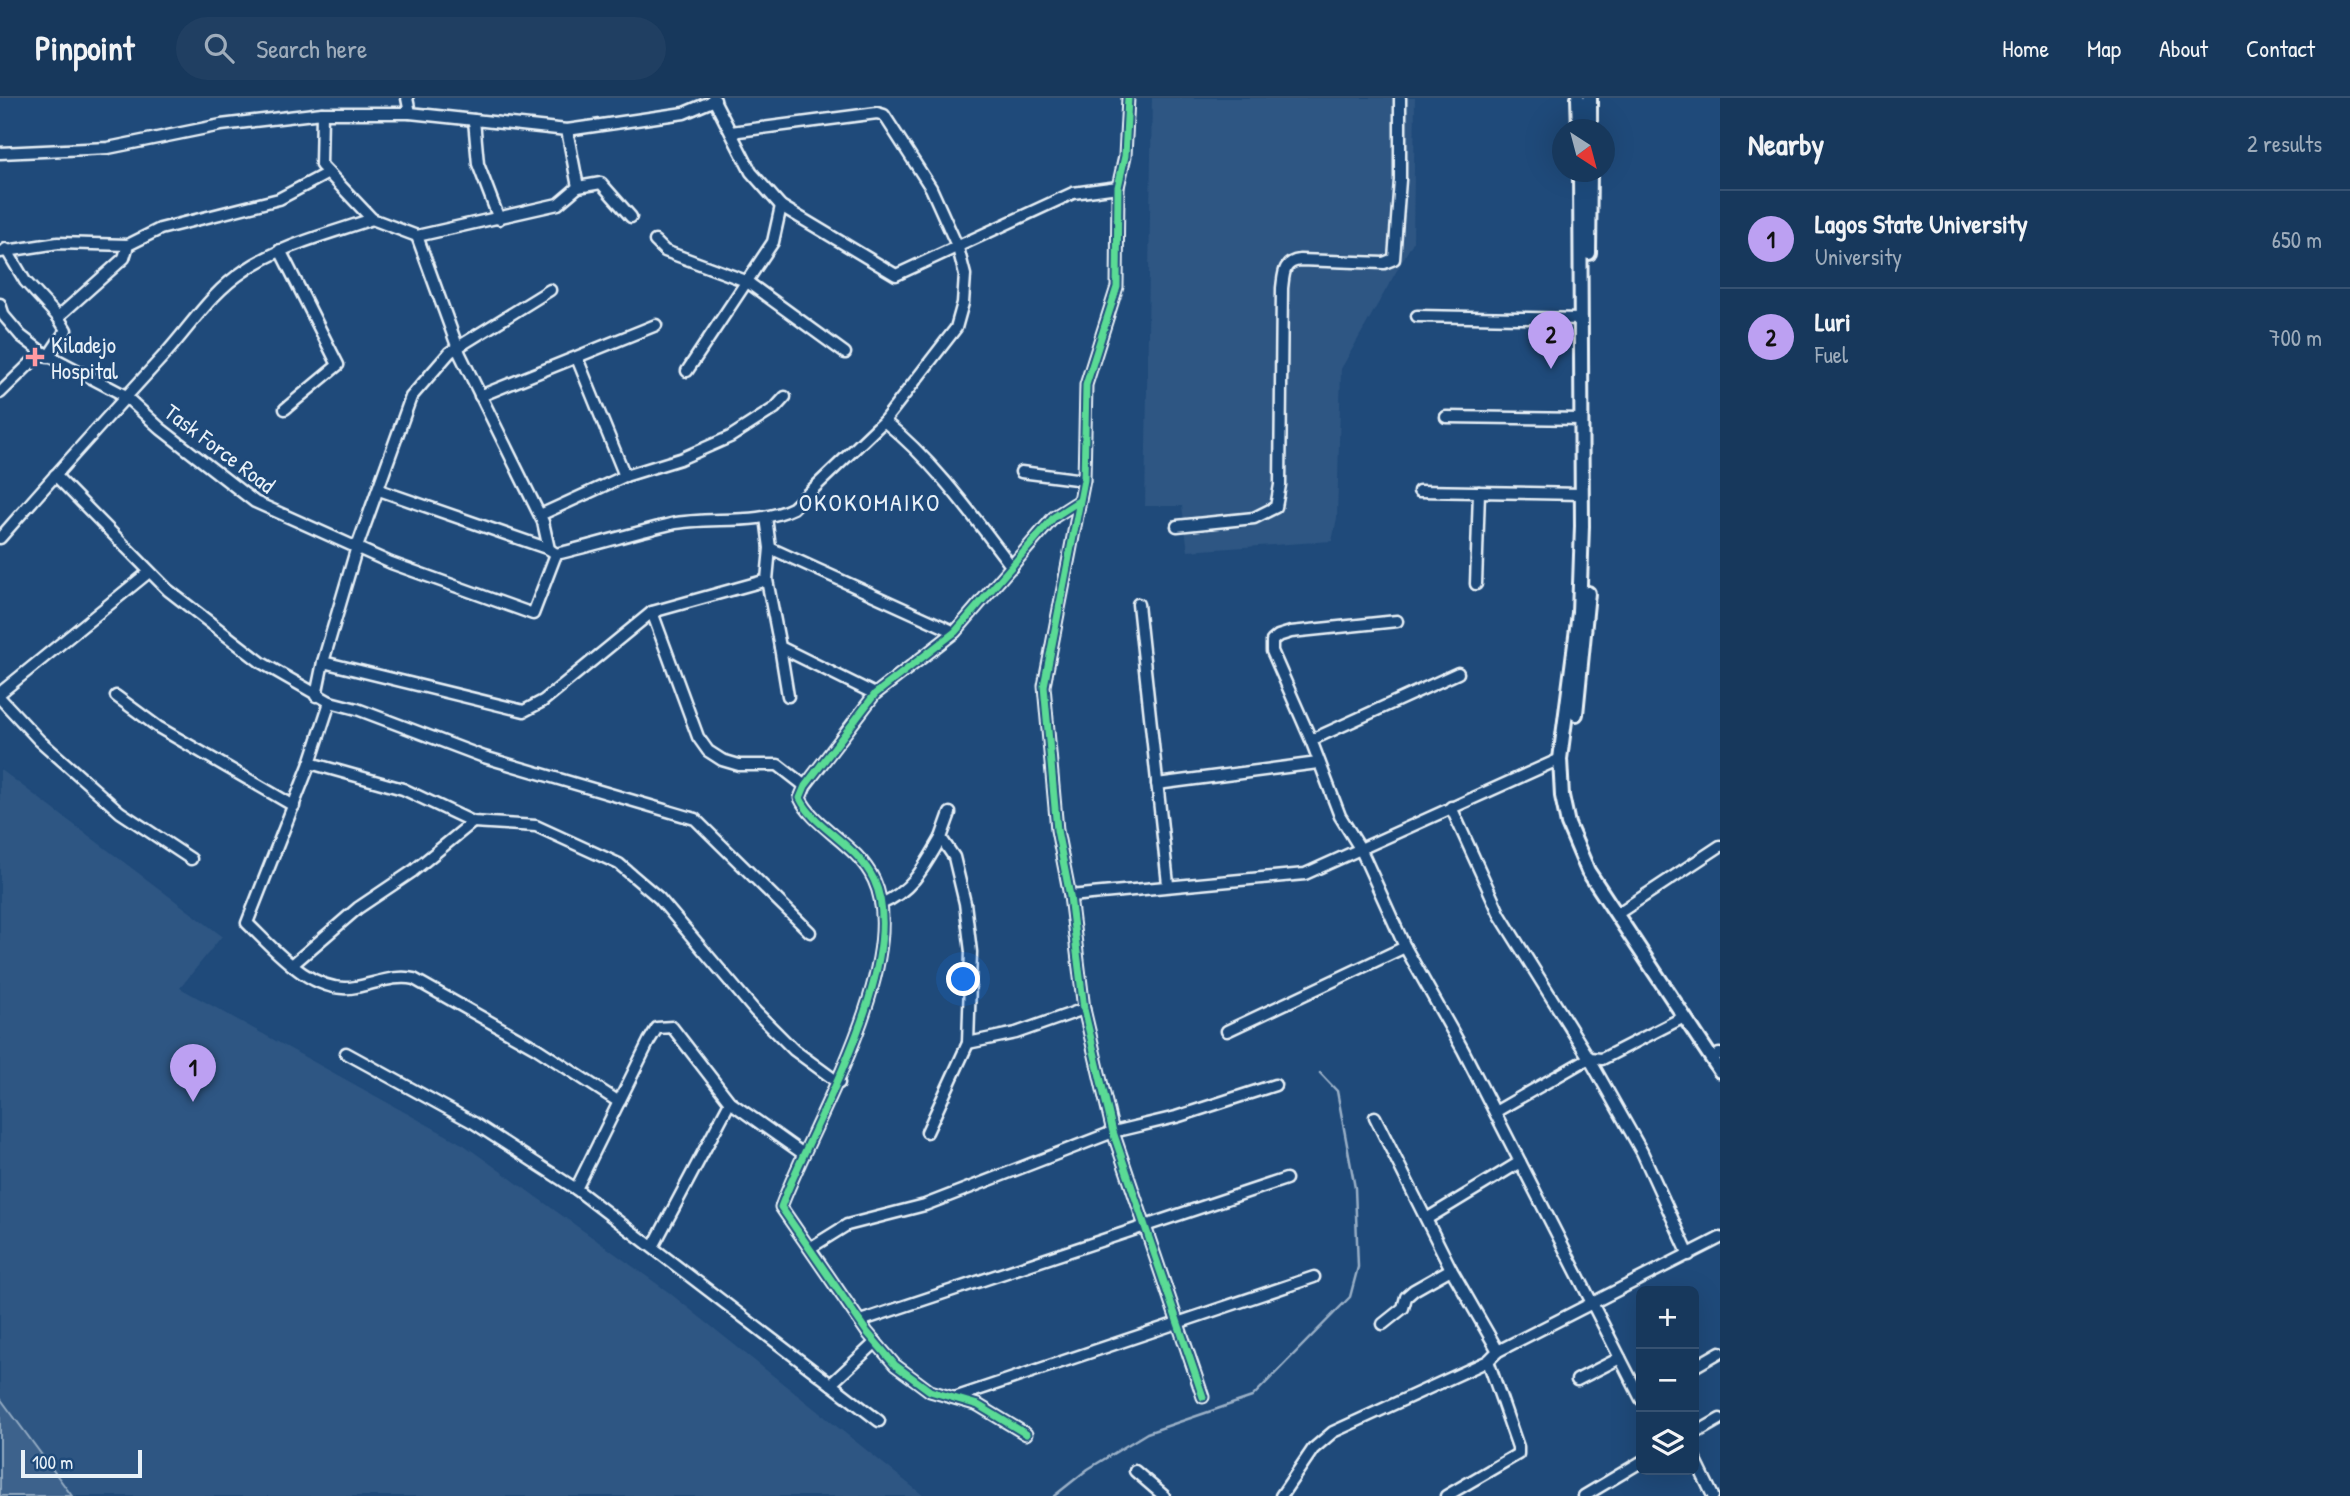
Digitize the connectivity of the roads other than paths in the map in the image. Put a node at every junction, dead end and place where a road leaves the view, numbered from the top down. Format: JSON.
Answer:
{"nodes":[{"id":1,"x":407,"y":98,"type":"edge"},
{"id":2,"x":1128,"y":98,"type":"edge"},
{"id":3,"x":1400,"y":98,"type":"edge"},
{"id":4,"x":1578,"y":98,"type":"edge"},
{"id":5,"x":1590,"y":98,"type":"edge"},
{"id":6,"x":714,"y":99,"type":"edge"},
{"id":7,"x":322,"y":113,"type":"junction"},
{"id":8,"x":410,"y":113,"type":"junction"},
{"id":9,"x":1579,"y":119,"type":"edge"},
{"id":10,"x":1590,"y":119,"type":"edge"},
{"id":11,"x":474,"y":120,"type":"junction"},
{"id":12,"x":567,"y":130,"type":"junction"},
{"id":13,"x":731,"y":132,"type":"junction"},
{"id":14,"x":0,"y":153,"type":"edge"},
{"id":15,"x":328,"y":173,"type":"junction"},
{"id":16,"x":1580,"y":182,"type":"edge"},
{"id":17,"x":1590,"y":182,"type":"edge"},
{"id":18,"x":578,"y":187,"type":"junction"},
{"id":19,"x":1118,"y":187,"type":"junction"},
{"id":20,"x":781,"y":206,"type":"junction"},
{"id":21,"x":631,"y":217,"type":"dead end"},
{"id":22,"x":372,"y":219,"type":"junction"},
{"id":23,"x":499,"y":219,"type":"junction"},
{"id":24,"x":417,"y":236,"type":"junction"},
{"id":25,"x":655,"y":241,"type":"dead end"},
{"id":26,"x":128,"y":245,"type":"junction"},
{"id":27,"x":958,"y":248,"type":"junction"},
{"id":28,"x":3,"y":250,"type":"edge"},
{"id":29,"x":280,"y":250,"type":"junction"},
{"id":30,"x":746,"y":281,"type":"junction"},
{"id":31,"x":550,"y":290,"type":"dead end"},
{"id":32,"x":0,"y":304,"type":"edge"},
{"id":33,"x":1417,"y":316,"type":"dead end"},
{"id":34,"x":58,"y":317,"type":"junction"},
{"id":35,"x":2,"y":318,"type":"edge"},
{"id":36,"x":1581,"y":319,"type":"junction"},
{"id":37,"x":656,"y":325,"type":"dead end"},
{"id":38,"x":458,"y":346,"type":"junction"},
{"id":39,"x":845,"y":353,"type":"dead end"},
{"id":40,"x":45,"y":355,"type":"junction"},
{"id":41,"x":577,"y":358,"type":"junction"},
{"id":42,"x":687,"y":371,"type":"dead end"},
{"id":43,"x":0,"y":393,"type":"edge"},
{"id":44,"x":124,"y":396,"type":"junction"},
{"id":45,"x":480,"y":396,"type":"junction"},
{"id":46,"x":785,"y":397,"type":"dead end"},
{"id":47,"x":285,"y":409,"type":"dead end"},
{"id":48,"x":1446,"y":417,"type":"dead end"},
{"id":49,"x":1582,"y":419,"type":"junction"},
{"id":50,"x":884,"y":421,"type":"junction"},
{"id":51,"x":1021,"y":472,"type":"dead end"},
{"id":52,"x":55,"y":475,"type":"junction"},
{"id":53,"x":625,"y":476,"type":"junction"},
{"id":54,"x":1084,"y":480,"type":"junction"},
{"id":55,"x":379,"y":490,"type":"junction"},
{"id":56,"x":1419,"y":491,"type":"dead end"},
{"id":57,"x":1479,"y":492,"type":"junction"},
{"id":58,"x":1582,"y":494,"type":"junction"},
{"id":59,"x":1079,"y":502,"type":"junction"},
{"id":60,"x":540,"y":515,"type":"junction"},
{"id":61,"x":766,"y":517,"type":"junction"},
{"id":62,"x":1177,"y":526,"type":"dead end"},
{"id":63,"x":0,"y":538,"type":"edge"},
{"id":64,"x":770,"y":548,"type":"junction"},
{"id":65,"x":356,"y":550,"type":"junction"},
{"id":66,"x":553,"y":552,"type":"junction"},
{"id":67,"x":1012,"y":567,"type":"junction"},
{"id":68,"x":149,"y":572,"type":"junction"},
{"id":69,"x":767,"y":580,"type":"junction"},
{"id":70,"x":1476,"y":584,"type":"dead end"},
{"id":71,"x":1138,"y":604,"type":"dead end"},
{"id":72,"x":652,"y":612,"type":"junction"},
{"id":73,"x":1397,"y":621,"type":"dead end"},
{"id":74,"x":955,"y":632,"type":"junction"},
{"id":75,"x":780,"y":647,"type":"junction"},
{"id":76,"x":323,"y":662,"type":"junction"},
{"id":77,"x":1458,"y":673,"type":"dead end"},
{"id":78,"x":0,"y":693,"type":"edge"},
{"id":79,"x":875,"y":694,"type":"junction"},
{"id":80,"x":116,"y":696,"type":"dead end"},
{"id":81,"x":317,"y":696,"type":"junction"},
{"id":82,"x":788,"y":696,"type":"dead end"},
{"id":83,"x":0,"y":698,"type":"edge"},
{"id":84,"x":330,"y":702,"type":"junction"},
{"id":85,"x":1311,"y":740,"type":"junction"},
{"id":86,"x":1560,"y":759,"type":"junction"},
{"id":87,"x":310,"y":763,"type":"junction"},
{"id":88,"x":1318,"y":763,"type":"junction"},
{"id":89,"x":1157,"y":784,"type":"junction"},
{"id":90,"x":805,"y":786,"type":"junction"},
{"id":91,"x":294,"y":806,"type":"junction"},
{"id":92,"x":1451,"y":807,"type":"junction"},
{"id":93,"x":950,"y":813,"type":"dead end"},
{"id":94,"x":473,"y":822,"type":"junction"},
{"id":95,"x":941,"y":838,"type":"junction"},
{"id":96,"x":1720,"y":846,"type":"edge"},
{"id":97,"x":1361,"y":850,"type":"junction"},
{"id":98,"x":191,"y":859,"type":"dead end"},
{"id":99,"x":1168,"y":884,"type":"junction"},
{"id":100,"x":1070,"y":895,"type":"junction"},
{"id":101,"x":881,"y":904,"type":"junction"},
{"id":102,"x":1623,"y":910,"type":"junction"},
{"id":103,"x":810,"y":932,"type":"dead end"},
{"id":104,"x":1405,"y":947,"type":"junction"},
{"id":105,"x":292,"y":965,"type":"junction"},
{"id":106,"x":1084,"y":1009,"type":"junction"},
{"id":107,"x":1684,"y":1017,"type":"junction"},
{"id":108,"x":1227,"y":1031,"type":"dead end"},
{"id":109,"x":968,"y":1043,"type":"junction"},
{"id":110,"x":346,"y":1053,"type":"dead end"},
{"id":111,"x":1720,"y":1055,"type":"edge"},
{"id":112,"x":1589,"y":1058,"type":"junction"},
{"id":113,"x":1720,"y":1071,"type":"edge"},
{"id":114,"x":839,"y":1083,"type":"junction"},
{"id":115,"x":1275,"y":1085,"type":"dead end"},
{"id":116,"x":618,"y":1102,"type":"junction"},
{"id":117,"x":730,"y":1102,"type":"junction"},
{"id":118,"x":1494,"y":1112,"type":"junction"},
{"id":119,"x":1375,"y":1117,"type":"dead end"},
{"id":120,"x":927,"y":1132,"type":"dead end"},
{"id":121,"x":1113,"y":1132,"type":"junction"},
{"id":122,"x":802,"y":1153,"type":"junction"},
{"id":123,"x":1521,"y":1162,"type":"junction"},
{"id":124,"x":1286,"y":1179,"type":"dead end"},
{"id":125,"x":576,"y":1189,"type":"junction"},
{"id":126,"x":1428,"y":1218,"type":"junction"},
{"id":127,"x":1143,"y":1226,"type":"junction"},
{"id":128,"x":1720,"y":1238,"type":"edge"},
{"id":129,"x":653,"y":1247,"type":"junction"},
{"id":130,"x":810,"y":1248,"type":"junction"},
{"id":131,"x":1689,"y":1255,"type":"junction"},
{"id":132,"x":1451,"y":1269,"type":"junction"},
{"id":133,"x":1314,"y":1277,"type":"dead end"},
{"id":134,"x":1591,"y":1303,"type":"junction"},
{"id":135,"x":860,"y":1321,"type":"junction"},
{"id":136,"x":1176,"y":1324,"type":"junction"},
{"id":137,"x":1383,"y":1324,"type":"dead end"},
{"id":138,"x":876,"y":1342,"type":"junction"},
{"id":139,"x":1499,"y":1351,"type":"junction"},
{"id":140,"x":1720,"y":1352,"type":"edge"},
{"id":141,"x":1620,"y":1358,"type":"junction"},
{"id":142,"x":1488,"y":1360,"type":"junction"},
{"id":143,"x":1699,"y":1364,"type":"edge"},
{"id":144,"x":1577,"y":1380,"type":"dead end"},
{"id":145,"x":831,"y":1384,"type":"junction"},
{"id":146,"x":1636,"y":1388,"type":"edge"},
{"id":147,"x":957,"y":1396,"type":"junction"},
{"id":148,"x":1203,"y":1396,"type":"dead end"},
{"id":149,"x":1720,"y":1419,"type":"edge"},
{"id":150,"x":879,"y":1421,"type":"dead end"},
{"id":151,"x":1699,"y":1431,"type":"edge"},
{"id":152,"x":1026,"y":1434,"type":"dead end"},
{"id":153,"x":1636,"y":1465,"type":"edge"},
{"id":154,"x":1699,"y":1467,"type":"edge"},
{"id":155,"x":1135,"y":1471,"type":"dead end"},
{"id":156,"x":1596,"y":1493,"type":"edge"},
{"id":157,"x":1164,"y":1496,"type":"edge"},
{"id":158,"x":1282,"y":1496,"type":"edge"},
{"id":159,"x":1446,"y":1496,"type":"edge"},
{"id":160,"x":1584,"y":1496,"type":"edge"},
{"id":161,"x":1713,"y":1496,"type":"edge"}],
"edges":[{"from":1,"to":8,"type":"street"},
{"from":2,"to":19,"type":"street"},
{"from":3,"to":62,"type":"street"},
{"from":4,"to":9,"type":"street"},
{"from":5,"to":10,"type":"street"},
{"from":6,"to":12,"type":"street"},
{"from":6,"to":13,"type":"street"},
{"from":7,"to":8,"type":"street"},
{"from":7,"to":14,"type":"street"},
{"from":7,"to":15,"type":"street"},
{"from":8,"to":11,"type":"street"},
{"from":11,"to":12,"type":"street"},
{"from":11,"to":23,"type":"street"},
{"from":12,"to":18,"type":"street"},
{"from":13,"to":20,"type":"street"},
{"from":13,"to":27,"type":"street"},
{"from":15,"to":22,"type":"street"},
{"from":15,"to":26,"type":"street"},
{"from":16,"to":36,"type":"street"},
{"from":17,"to":102,"type":"street"},
{"from":18,"to":21,"type":"street"},
{"from":18,"to":23,"type":"street"},
{"from":19,"to":27,"type":"street"},
{"from":19,"to":54,"type":"street"},
{"from":20,"to":27,"type":"street"},
{"from":20,"to":30,"type":"street"},
{"from":22,"to":24,"type":"street"},
{"from":22,"to":29,"type":"street"},
{"from":23,"to":24,"type":"street"},
{"from":24,"to":38,"type":"street"},
{"from":25,"to":30,"type":"street"},
{"from":26,"to":28,"type":"street"},
{"from":26,"to":34,"type":"street"},
{"from":27,"to":50,"type":"street"},
{"from":28,"to":34,"type":"street"},
{"from":29,"to":44,"type":"street"},
{"from":29,"to":47,"type":"street"},
{"from":30,"to":39,"type":"street"},
{"from":30,"to":42,"type":"street"},
{"from":31,"to":38,"type":"street"},
{"from":32,"to":35,"type":"street","name":"Task Force Road"},
{"from":33,"to":36,"type":"street"},
{"from":34,"to":40,"type":"street"},
{"from":35,"to":40,"type":"street","name":"Task Force Road"},
{"from":36,"to":49,"type":"street"},
{"from":37,"to":41,"type":"street"},
{"from":38,"to":45,"type":"street"},
{"from":38,"to":55,"type":"street"},
{"from":40,"to":43,"type":"street"},
{"from":40,"to":44,"type":"street","name":"Task Force Road"},
{"from":41,"to":45,"type":"street"},
{"from":41,"to":53,"type":"street"},
{"from":44,"to":52,"type":"street"},
{"from":44,"to":65,"type":"street","name":"Task Force Road"},
{"from":45,"to":60,"type":"street"},
{"from":46,"to":53,"type":"street"},
{"from":48,"to":49,"type":"street"},
{"from":49,"to":58,"type":"street"},
{"from":50,"to":61,"type":"street"},
{"from":50,"to":67,"type":"street"},
{"from":51,"to":54,"type":"street"},
{"from":52,"to":63,"type":"street"},
{"from":52,"to":68,"type":"street"},
{"from":53,"to":60,"type":"street"},
{"from":54,"to":59,"type":"street"},
{"from":55,"to":65,"type":"street"},
{"from":55,"to":66,"type":"street"},
{"from":56,"to":57,"type":"street"},
{"from":57,"to":58,"type":"street"},
{"from":57,"to":70,"type":"street"},
{"from":58,"to":86,"type":"street"},
{"from":59,"to":67,"type":"street"},
{"from":59,"to":100,"type":"street"},
{"from":60,"to":66,"type":"street"},
{"from":61,"to":64,"type":"street"},
{"from":61,"to":66,"type":"street"},
{"from":64,"to":69,"type":"street"},
{"from":64,"to":74,"type":"street"},
{"from":65,"to":66,"type":"street","name":"Task Force Road"},
{"from":65,"to":76,"type":"street"},
{"from":67,"to":74,"type":"street"},
{"from":68,"to":78,"type":"street"},
{"from":68,"to":81,"type":"street"},
{"from":69,"to":72,"type":"street"},
{"from":69,"to":75,"type":"street"},
{"from":71,"to":89,"type":"street"},
{"from":72,"to":76,"type":"street"},
{"from":72,"to":90,"type":"street"},
{"from":73,"to":85,"type":"street"},
{"from":74,"to":79,"type":"street"},
{"from":75,"to":79,"type":"street"},
{"from":75,"to":82,"type":"street"},
{"from":76,"to":81,"type":"street"},
{"from":77,"to":85,"type":"street"},
{"from":79,"to":90,"type":"street"},
{"from":80,"to":91,"type":"street"},
{"from":81,"to":84,"type":"street"},
{"from":83,"to":98,"type":"street"},
{"from":84,"to":87,"type":"street"},
{"from":84,"to":103,"type":"street"},
{"from":85,"to":88,"type":"street"},
{"from":86,"to":92,"type":"street"},
{"from":86,"to":107,"type":"street"},
{"from":87,"to":91,"type":"street"},
{"from":87,"to":94,"type":"street"},
{"from":88,"to":89,"type":"street"},
{"from":88,"to":97,"type":"street"},
{"from":89,"to":99,"type":"street"},
{"from":90,"to":101,"type":"street"},
{"from":91,"to":105,"type":"street"},
{"from":92,"to":97,"type":"street"},
{"from":92,"to":112,"type":"street"},
{"from":93,"to":95,"type":"street"},
{"from":94,"to":105,"type":"street"},
{"from":94,"to":114,"type":"street"},
{"from":95,"to":101,"type":"street"},
{"from":95,"to":109,"type":"street"},
{"from":96,"to":102,"type":"street"},
{"from":97,"to":99,"type":"street"},
{"from":97,"to":104,"type":"street"},
{"from":99,"to":100,"type":"street"},
{"from":100,"to":106,"type":"street"},
{"from":101,"to":114,"type":"street"},
{"from":102,"to":111,"type":"street"},
{"from":104,"to":108,"type":"street"},
{"from":104,"to":118,"type":"street"},
{"from":105,"to":116,"type":"street"},
{"from":106,"to":109,"type":"street"},
{"from":106,"to":121,"type":"street"},
{"from":107,"to":112,"type":"street"},
{"from":107,"to":113,"type":"street"},
{"from":109,"to":120,"type":"street"},
{"from":110,"to":125,"type":"street"},
{"from":112,"to":118,"type":"street"},
{"from":112,"to":131,"type":"street"},
{"from":114,"to":122,"type":"street"},
{"from":115,"to":121,"type":"street"},
{"from":116,"to":117,"type":"street"},
{"from":116,"to":125,"type":"street"},
{"from":117,"to":122,"type":"street"},
{"from":117,"to":129,"type":"street"},
{"from":118,"to":123,"type":"street"},
{"from":119,"to":126,"type":"street"},
{"from":121,"to":127,"type":"street"},
{"from":121,"to":130,"type":"street"},
{"from":122,"to":130,"type":"street"},
{"from":123,"to":126,"type":"street"},
{"from":123,"to":134,"type":"street"},
{"from":124,"to":127,"type":"street"},
{"from":125,"to":129,"type":"street"},
{"from":126,"to":132,"type":"street"},
{"from":127,"to":135,"type":"street"},
{"from":127,"to":136,"type":"street"},
{"from":128,"to":131,"type":"street"},
{"from":129,"to":145,"type":"street"},
{"from":130,"to":135,"type":"street"},
{"from":131,"to":134,"type":"street"},
{"from":132,"to":137,"type":"street"},
{"from":132,"to":139,"type":"street"},
{"from":133,"to":136,"type":"street"},
{"from":134,"to":139,"type":"street"},
{"from":134,"to":141,"type":"street"},
{"from":135,"to":138,"type":"street"},
{"from":136,"to":147,"type":"street"},
{"from":136,"to":148,"type":"street"},
{"from":138,"to":145,"type":"street"},
{"from":138,"to":147,"type":"street"},
{"from":139,"to":142,"type":"street"},
{"from":140,"to":143,"type":"street"},
{"from":141,"to":144,"type":"street"},
{"from":141,"to":146,"type":"street"},
{"from":142,"to":158,"type":"street"},
{"from":142,"to":159,"type":"street"},
{"from":145,"to":150,"type":"street"},
{"from":147,"to":152,"type":"street"},
{"from":149,"to":151,"type":"street"},
{"from":153,"to":156,"type":"street"},
{"from":154,"to":161,"type":"street"},
{"from":155,"to":157,"type":"street"},
{"from":156,"to":160,"type":"street"}]}
